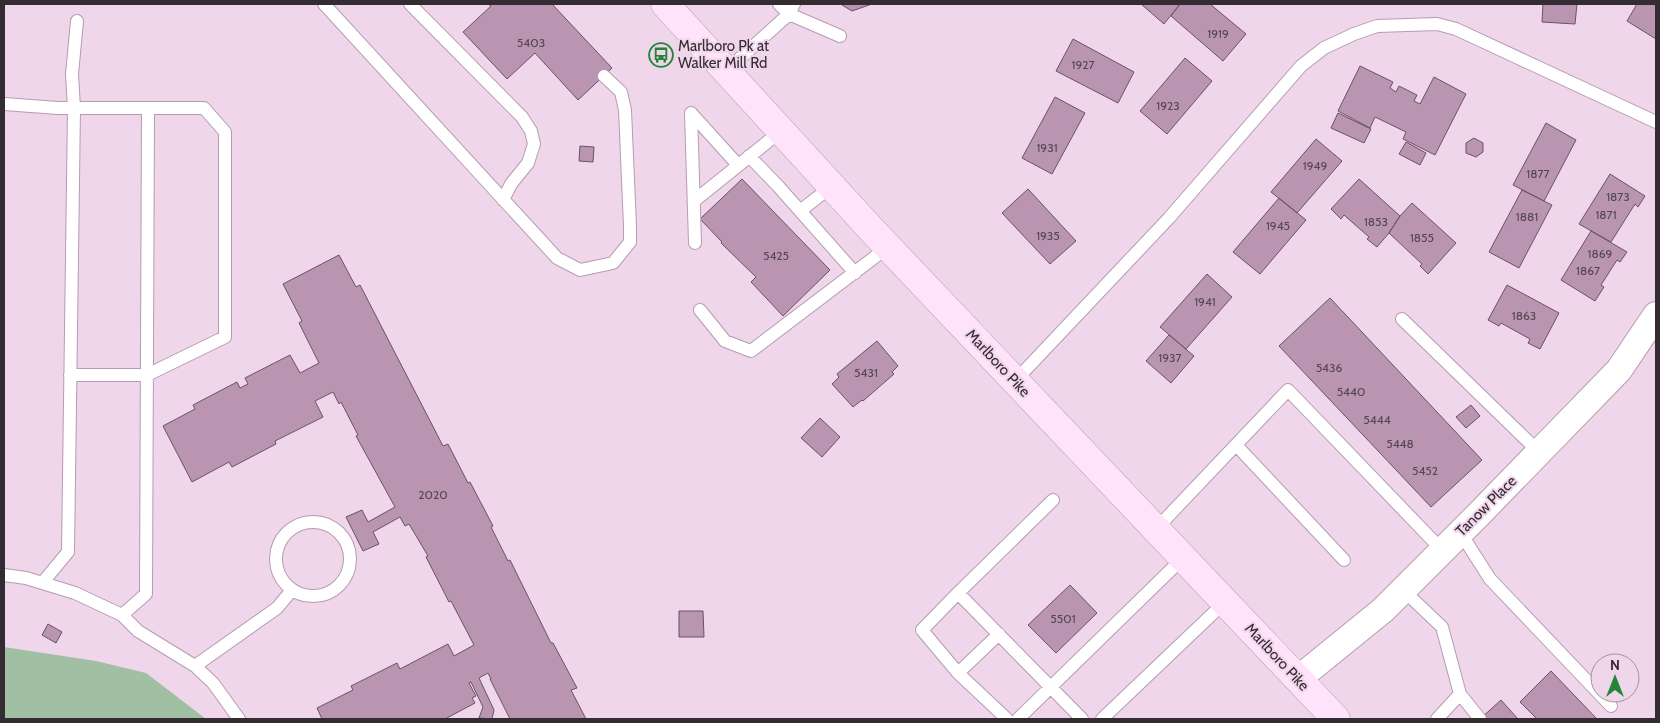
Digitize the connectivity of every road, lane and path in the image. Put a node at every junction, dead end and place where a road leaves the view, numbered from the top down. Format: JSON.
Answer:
{"nodes":[{"id":1,"x":324,"y":4,"type":"edge"},
{"id":2,"x":410,"y":4,"type":"edge"},
{"id":3,"x":665,"y":4,"type":"edge"},
{"id":4,"x":780,"y":4,"type":"edge"},
{"id":5,"x":792,"y":9,"type":"edge"},
{"id":6,"x":77,"y":21,"type":"dead end"},
{"id":7,"x":840,"y":36,"type":"dead end"},
{"id":8,"x":727,"y":70,"type":"junction"},
{"id":9,"x":604,"y":76,"type":"dead end"},
{"id":10,"x":4,"y":104,"type":"edge"},
{"id":11,"x":74,"y":108,"type":"junction"},
{"id":12,"x":148,"y":108,"type":"junction"},
{"id":13,"x":1656,"y":122,"type":"edge"},
{"id":14,"x":781,"y":131,"type":"junction"},
{"id":15,"x":749,"y":156,"type":"junction"},
{"id":16,"x":738,"y":165,"type":"junction"},
{"id":17,"x":832,"y":186,"type":"junction"},
{"id":18,"x":504,"y":200,"type":"junction"},
{"id":19,"x":694,"y":201,"type":"junction"},
{"id":20,"x":800,"y":211,"type":"junction"},
{"id":21,"x":695,"y":243,"type":"dead end"},
{"id":22,"x":888,"y":247,"type":"junction"},
{"id":23,"x":854,"y":273,"type":"junction"},
{"id":24,"x":700,"y":310,"type":"dead end"},
{"id":25,"x":1656,"y":315,"type":"edge"},
{"id":26,"x":1402,"y":319,"type":"dead end"},
{"id":27,"x":70,"y":375,"type":"junction"},
{"id":28,"x":147,"y":375,"type":"junction"},
{"id":29,"x":1015,"y":381,"type":"junction"},
{"id":30,"x":1236,"y":444,"type":"junction"},
{"id":31,"x":1539,"y":452,"type":"junction"},
{"id":32,"x":1053,"y":500,"type":"dead end"},
{"id":33,"x":1156,"y":529,"type":"junction"},
{"id":34,"x":1460,"y":532,"type":"junction"},
{"id":35,"x":1442,"y":550,"type":"junction"},
{"id":36,"x":1184,"y":558,"type":"junction"},
{"id":37,"x":1344,"y":560,"type":"dead end"},
{"id":38,"x":4,"y":575,"type":"edge"},
{"id":39,"x":43,"y":582,"type":"junction"},
{"id":40,"x":292,"y":590,"type":"junction"},
{"id":41,"x":1403,"y":590,"type":"junction"},
{"id":42,"x":958,"y":593,"type":"junction"},
{"id":43,"x":1225,"y":602,"type":"junction"},
{"id":44,"x":122,"y":615,"type":"junction"},
{"id":45,"x":999,"y":634,"type":"junction"},
{"id":46,"x":195,"y":666,"type":"junction"},
{"id":47,"x":958,"y":673,"type":"junction"},
{"id":48,"x":1298,"y":679,"type":"junction"},
{"id":49,"x":1050,"y":686,"type":"junction"},
{"id":50,"x":1460,"y":694,"type":"junction"},
{"id":51,"x":1611,"y":706,"type":"dead end"},
{"id":52,"x":240,"y":719,"type":"edge"},
{"id":53,"x":1007,"y":719,"type":"edge"},
{"id":54,"x":1018,"y":719,"type":"edge"},
{"id":55,"x":1082,"y":719,"type":"edge"},
{"id":56,"x":1102,"y":719,"type":"edge"},
{"id":57,"x":1336,"y":719,"type":"edge"},
{"id":58,"x":1437,"y":719,"type":"edge"},
{"id":59,"x":1480,"y":719,"type":"edge"}],
"edges":[{"from":1,"to":18,"type":"lane"},
{"from":2,"to":18,"type":"lane"},
{"from":3,"to":8,"type":"main road","name":"Marlboro Pike"},
{"from":4,"to":5,"type":"lane"},
{"from":5,"to":7,"type":"lane"},
{"from":5,"to":8,"type":"lane"},
{"from":6,"to":11,"type":"lane"},
{"from":8,"to":14,"type":"main road","name":"Marlboro Pike"},
{"from":9,"to":18,"type":"lane"},
{"from":10,"to":11,"type":"lane"},
{"from":11,"to":12,"type":"lane"},
{"from":11,"to":27,"type":"lane"},
{"from":12,"to":28,"type":"lane"},
{"from":12,"to":28,"type":"lane"},
{"from":13,"to":29,"type":"lane"},
{"from":14,"to":15,"type":"lane"},
{"from":14,"to":17,"type":"main road","name":"Marlboro Pike"},
{"from":15,"to":16,"type":"lane"},
{"from":15,"to":20,"type":"lane"},
{"from":16,"to":19,"type":"lane"},
{"from":16,"to":19,"type":"lane"},
{"from":17,"to":20,"type":"lane"},
{"from":17,"to":22,"type":"main road","name":"Marlboro Pike"},
{"from":19,"to":21,"type":"lane"},
{"from":20,"to":23,"type":"lane"},
{"from":22,"to":23,"type":"lane"},
{"from":22,"to":29,"type":"main road","name":"Marlboro Pike"},
{"from":23,"to":24,"type":"lane"},
{"from":25,"to":31,"type":"street","name":"Tanow Place"},
{"from":26,"to":31,"type":"lane"},
{"from":27,"to":28,"type":"lane"},
{"from":27,"to":39,"type":"lane"},
{"from":28,"to":44,"type":"lane"},
{"from":29,"to":33,"type":"main road","name":"Marlboro Pike"},
{"from":30,"to":33,"type":"lane"},
{"from":30,"to":35,"type":"lane"},
{"from":30,"to":37,"type":"lane"},
{"from":31,"to":34,"type":"street","name":"Tanow Place"},
{"from":32,"to":42,"type":"lane"},
{"from":33,"to":36,"type":"main road","name":"Marlboro Pike"},
{"from":34,"to":35,"type":"street","name":"Tanow Place"},
{"from":34,"to":51,"type":"lane"},
{"from":35,"to":41,"type":"street","name":"Tanow Place"},
{"from":36,"to":43,"type":"main road","name":"Marlboro Pike"},
{"from":36,"to":49,"type":"lane"},
{"from":38,"to":39,"type":"lane"},
{"from":39,"to":44,"type":"lane"},
{"from":40,"to":40,"type":"lane"},
{"from":40,"to":46,"type":"lane"},
{"from":41,"to":48,"type":"street","name":"Tanow Place"},
{"from":41,"to":50,"type":"lane"},
{"from":42,"to":45,"type":"lane"},
{"from":42,"to":47,"type":"lane"},
{"from":43,"to":48,"type":"main road","name":"Marlboro Pike"},
{"from":43,"to":56,"type":"lane"},
{"from":44,"to":46,"type":"lane"},
{"from":45,"to":47,"type":"lane"},
{"from":45,"to":49,"type":"lane"},
{"from":46,"to":52,"type":"lane"},
{"from":47,"to":53,"type":"lane"},
{"from":48,"to":57,"type":"main road","name":"Marlboro Pike"},
{"from":49,"to":54,"type":"lane"},
{"from":49,"to":55,"type":"lane"},
{"from":50,"to":58,"type":"lane"},
{"from":50,"to":59,"type":"lane"}]}
